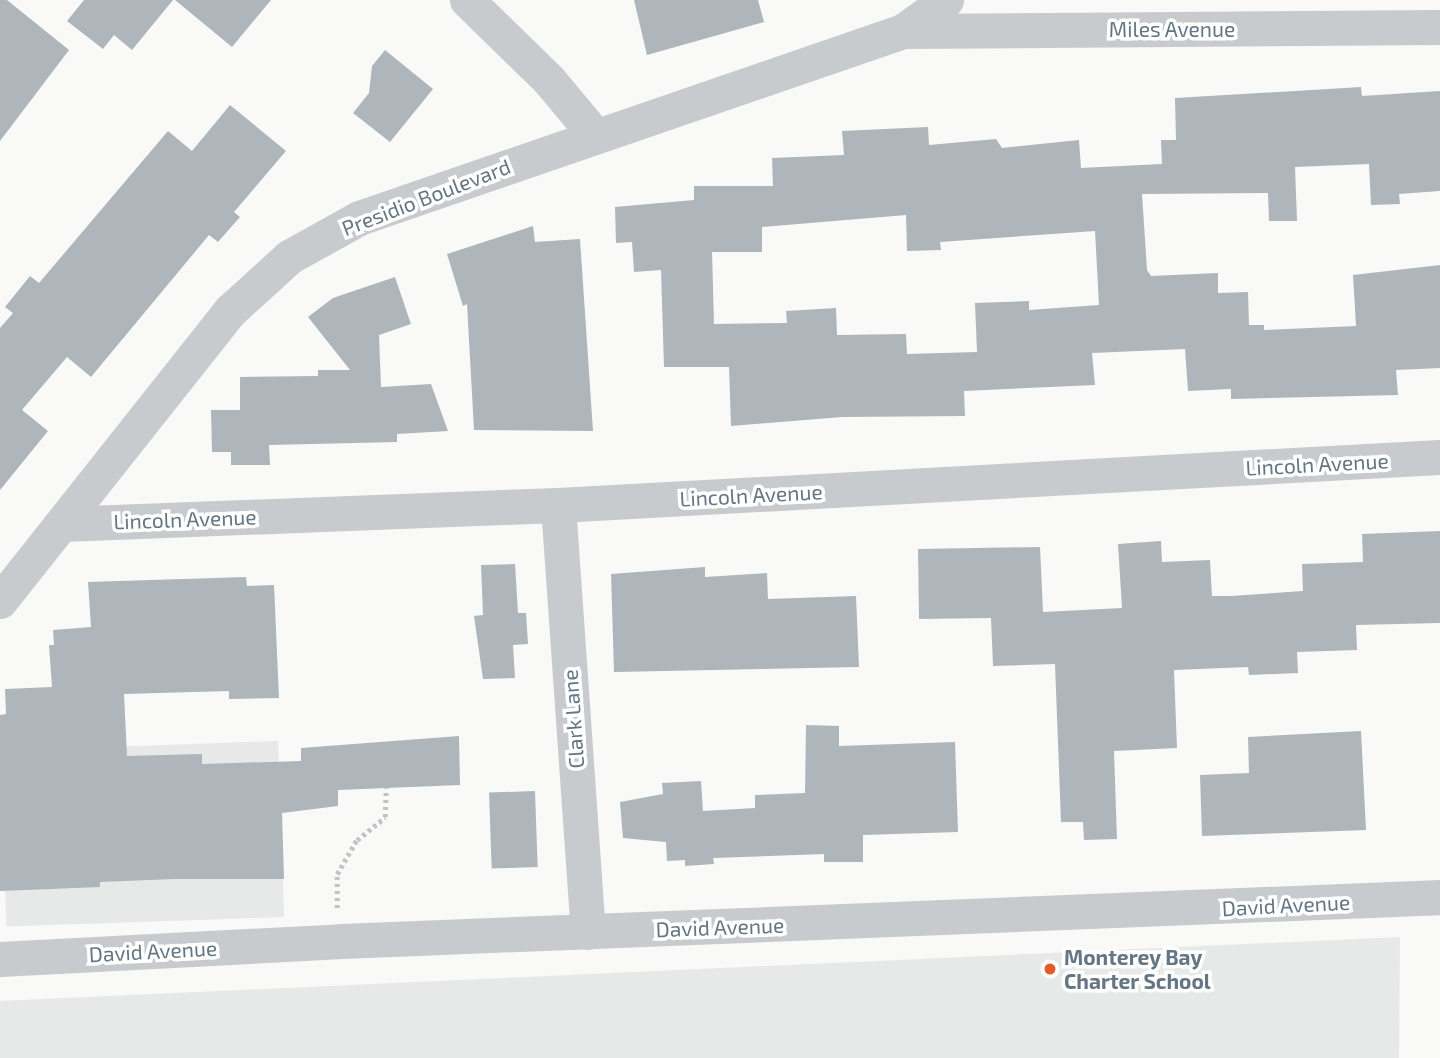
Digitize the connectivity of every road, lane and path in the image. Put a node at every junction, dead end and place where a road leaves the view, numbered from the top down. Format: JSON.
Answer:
{"nodes":[{"id":1,"x":467,"y":0,"type":"edge"},
{"id":2,"x":946,"y":0,"type":"edge"},
{"id":3,"x":1440,"y":27,"type":"edge"},
{"id":4,"x":903,"y":31,"type":"junction"},
{"id":5,"x":594,"y":134,"type":"junction"},
{"id":6,"x":1440,"y":457,"type":"edge"},
{"id":7,"x":558,"y":505,"type":"junction"},
{"id":8,"x":62,"y":524,"type":"junction"},
{"id":9,"x":0,"y":601,"type":"edge"},
{"id":10,"x":386,"y":788,"type":"dead end"},
{"id":11,"x":1440,"y":897,"type":"edge"},
{"id":12,"x":588,"y":932,"type":"junction"},
{"id":13,"x":342,"y":941,"type":"junction"},
{"id":14,"x":0,"y":959,"type":"edge"}],
"edges":[{"from":1,"to":5,"type":"street"},
{"from":2,"to":4,"type":"street","name":"Presidio Boulevard"},
{"from":3,"to":4,"type":"street","name":"Miles Avenue"},
{"from":4,"to":5,"type":"street","name":"Presidio Boulevard"},
{"from":5,"to":8,"type":"street","name":"Presidio Boulevard"},
{"from":6,"to":7,"type":"street","name":"Lincoln Avenue"},
{"from":7,"to":8,"type":"street","name":"Lincoln Avenue"},
{"from":7,"to":12,"type":"street","name":"Clark Lane"},
{"from":8,"to":9,"type":"street","name":"Presidio Boulevard"},
{"from":10,"to":13,"type":"path"},
{"from":11,"to":12,"type":"street","name":"David Avenue"},
{"from":12,"to":13,"type":"street","name":"David Avenue"},
{"from":13,"to":14,"type":"street","name":"David Avenue"}]}
